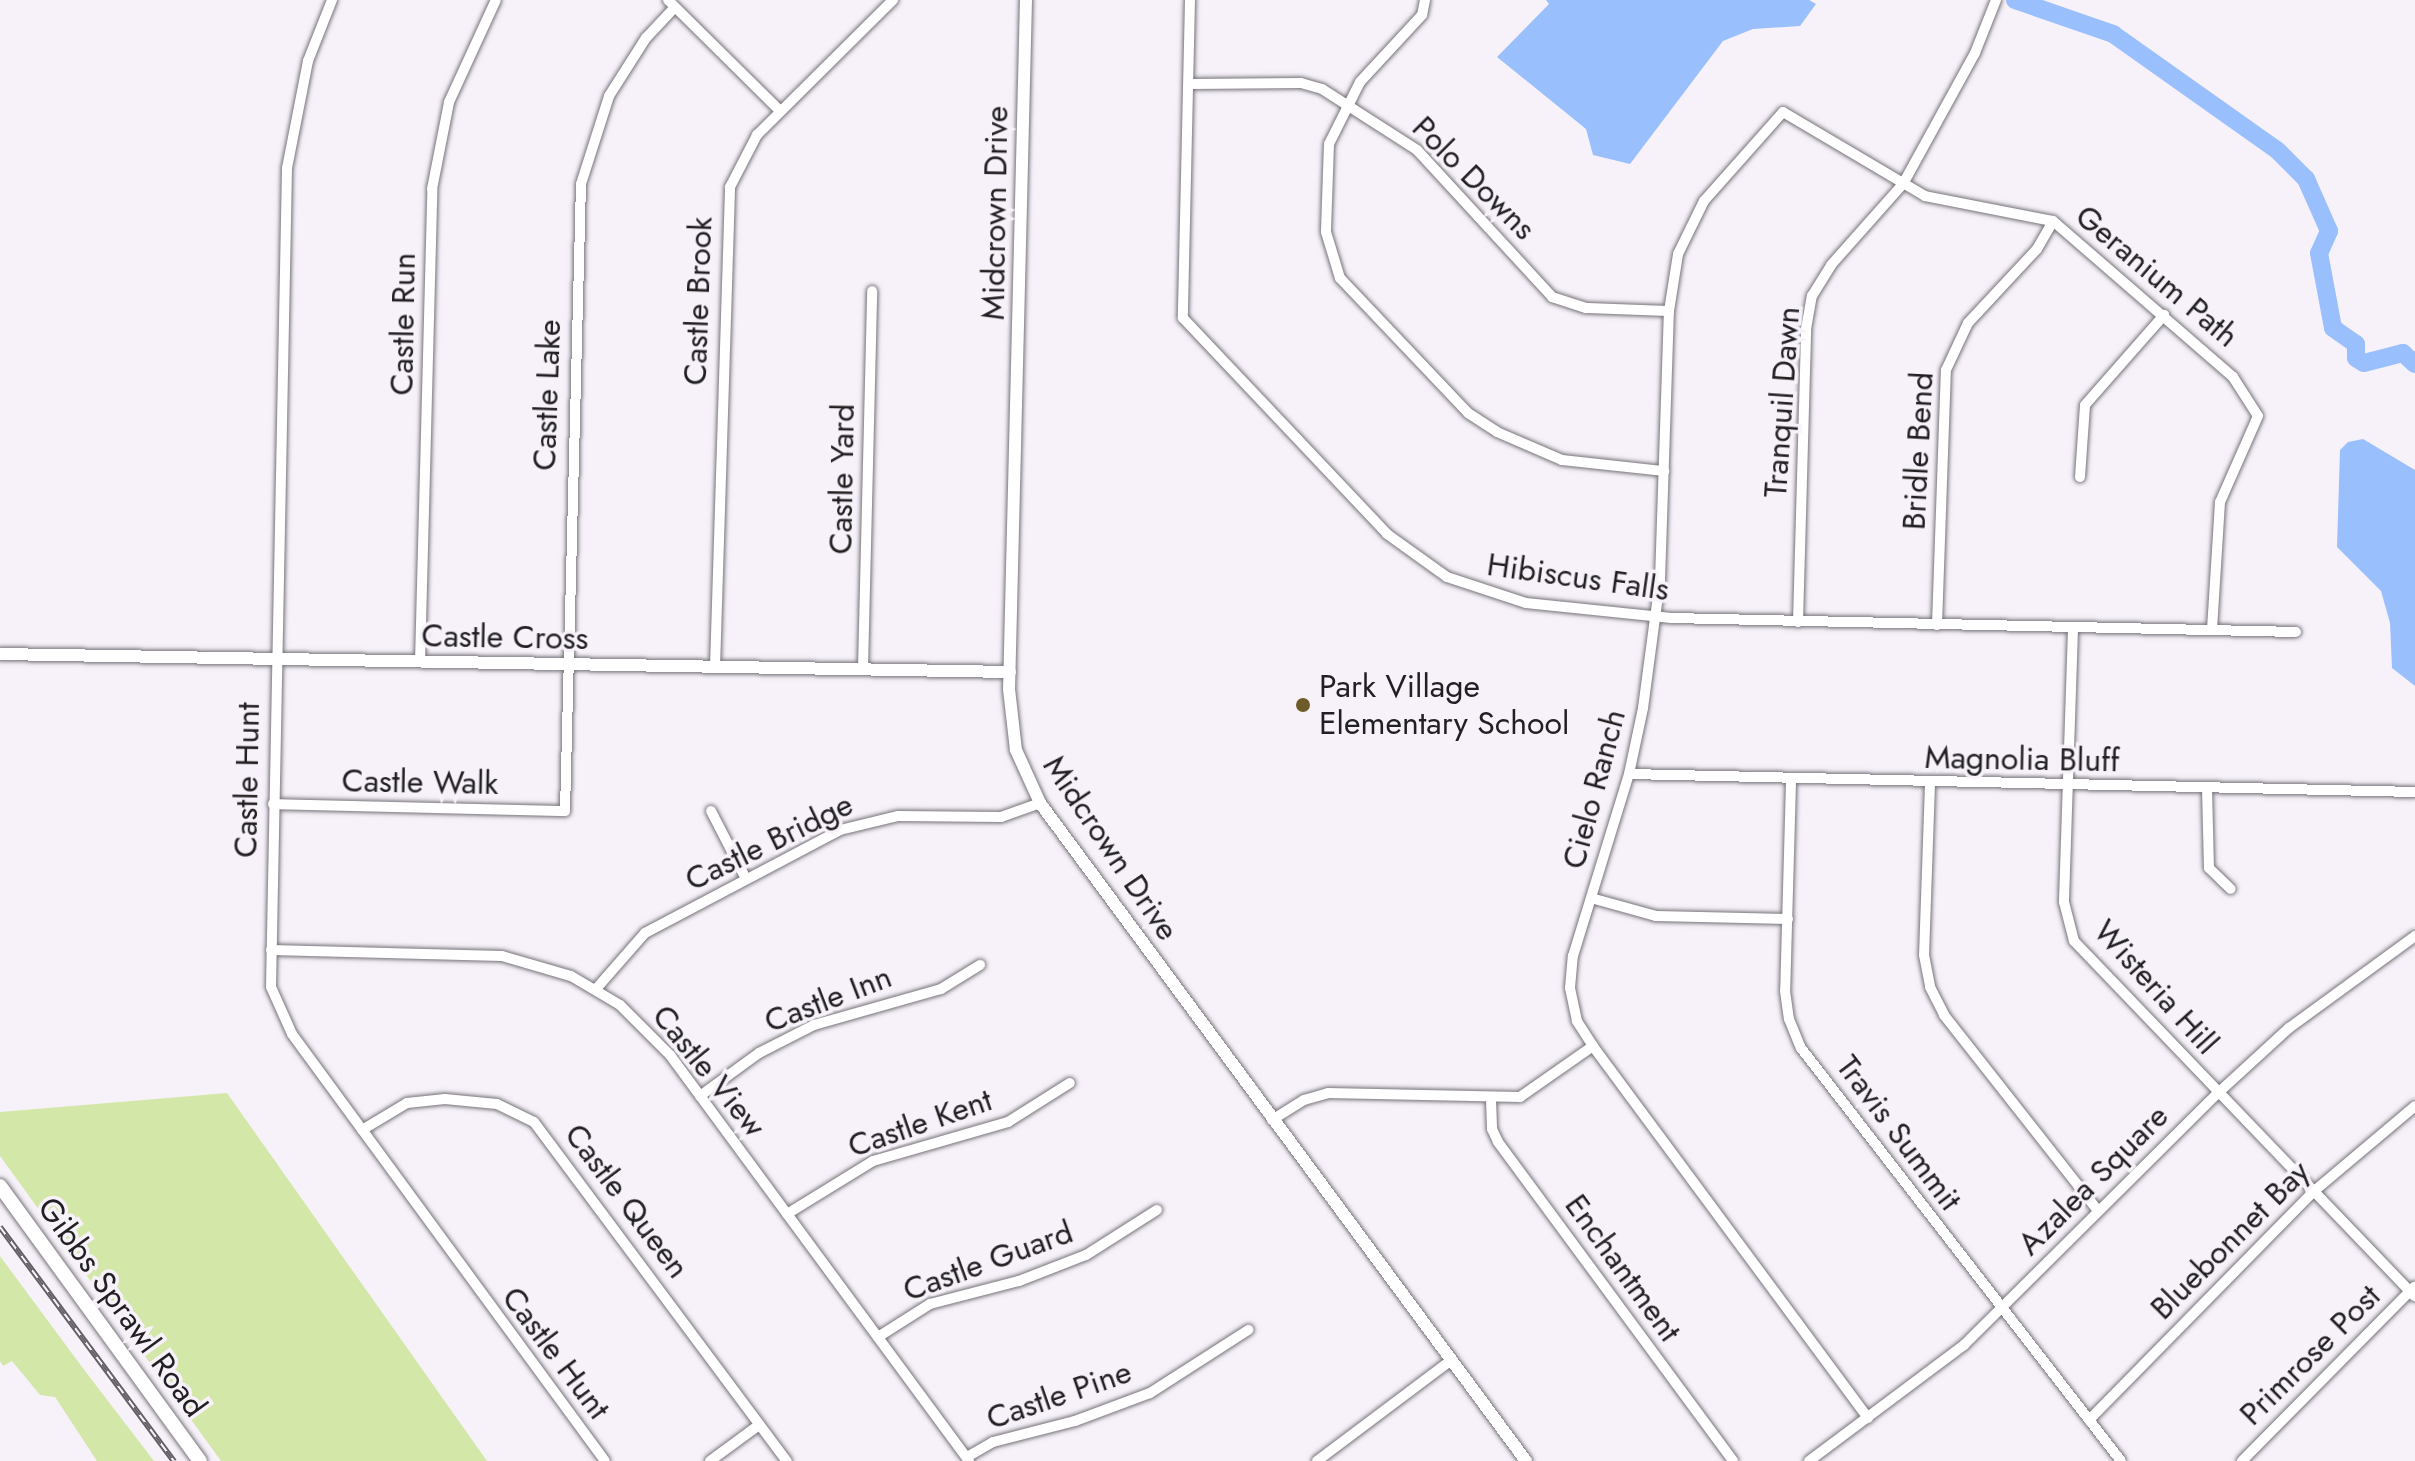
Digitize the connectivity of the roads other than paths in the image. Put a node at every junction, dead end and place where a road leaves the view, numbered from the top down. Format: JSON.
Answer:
{"nodes":[{"id":1,"x":332,"y":0,"type":"edge"},
{"id":2,"x":496,"y":0,"type":"edge"},
{"id":3,"x":893,"y":0,"type":"edge"},
{"id":4,"x":1026,"y":0,"type":"edge"},
{"id":5,"x":1190,"y":0,"type":"edge"},
{"id":6,"x":1996,"y":0,"type":"edge"},
{"id":7,"x":1426,"y":2,"type":"edge"},
{"id":8,"x":671,"y":4,"type":"edge"},
{"id":9,"x":1191,"y":84,"type":"junction"},
{"id":10,"x":1349,"y":104,"type":"junction"},
{"id":11,"x":780,"y":111,"type":"junction"},
{"id":12,"x":1783,"y":112,"type":"joint"},
{"id":13,"x":1903,"y":184,"type":"junction"},
{"id":14,"x":2053,"y":221,"type":"junction"},
{"id":15,"x":872,"y":291,"type":"dead end"},
{"id":16,"x":1669,"y":311,"type":"junction"},
{"id":17,"x":2164,"y":315,"type":"junction"},
{"id":18,"x":1664,"y":471,"type":"junction"},
{"id":19,"x":2080,"y":477,"type":"dead end"},
{"id":20,"x":1656,"y":617,"type":"junction"},
{"id":21,"x":1798,"y":622,"type":"junction"},
{"id":22,"x":1937,"y":625,"type":"junction"},
{"id":23,"x":2073,"y":629,"type":"junction"},
{"id":24,"x":2212,"y":630,"type":"junction"},
{"id":25,"x":2296,"y":632,"type":"dead end"},
{"id":26,"x":0,"y":654,"type":"edge"},
{"id":27,"x":274,"y":657,"type":"junction"},
{"id":28,"x":420,"y":662,"type":"junction"},
{"id":29,"x":566,"y":665,"type":"junction"},
{"id":30,"x":715,"y":667,"type":"junction"},
{"id":31,"x":863,"y":668,"type":"junction"},
{"id":32,"x":1010,"y":672,"type":"junction"},
{"id":33,"x":1629,"y":774,"type":"junction"},
{"id":34,"x":1791,"y":782,"type":"junction"},
{"id":35,"x":1930,"y":784,"type":"junction"},
{"id":36,"x":2068,"y":786,"type":"junction"},
{"id":37,"x":2207,"y":788,"type":"junction"},
{"id":38,"x":2415,"y":792,"type":"edge"},
{"id":39,"x":1040,"y":803,"type":"junction"},
{"id":40,"x":273,"y":804,"type":"junction"},
{"id":41,"x":565,"y":811,"type":"joint"},
{"id":42,"x":711,"y":811,"type":"dead end"},
{"id":43,"x":745,"y":877,"type":"junction"},
{"id":44,"x":2231,"y":889,"type":"dead end"},
{"id":45,"x":1591,"y":898,"type":"junction"},
{"id":46,"x":1788,"y":919,"type":"junction"},
{"id":47,"x":2415,"y":936,"type":"edge"},
{"id":48,"x":271,"y":950,"type":"junction"},
{"id":49,"x":980,"y":965,"type":"dead end"},
{"id":50,"x":596,"y":989,"type":"junction"},
{"id":51,"x":1593,"y":1046,"type":"junction"},
{"id":52,"x":1070,"y":1083,"type":"dead end"},
{"id":53,"x":2218,"y":1093,"type":"junction"},
{"id":54,"x":700,"y":1096,"type":"junction"},
{"id":55,"x":1491,"y":1099,"type":"junction"},
{"id":56,"x":2415,"y":1106,"type":"edge"},
{"id":57,"x":1272,"y":1120,"type":"junction"},
{"id":58,"x":362,"y":1130,"type":"junction"},
{"id":59,"x":0,"y":1186,"type":"edge"},
{"id":60,"x":2313,"y":1192,"type":"junction"},
{"id":61,"x":1157,"y":1210,"type":"dead end"},
{"id":62,"x":2098,"y":1211,"type":"junction"},
{"id":63,"x":787,"y":1214,"type":"junction"},
{"id":64,"x":2413,"y":1291,"type":"edge"},
{"id":65,"x":2002,"y":1310,"type":"junction"},
{"id":66,"x":1248,"y":1330,"type":"dead end"},
{"id":67,"x":878,"y":1337,"type":"junction"},
{"id":68,"x":1450,"y":1361,"type":"junction"},
{"id":69,"x":1868,"y":1418,"type":"junction"},
{"id":70,"x":2089,"y":1420,"type":"junction"},
{"id":71,"x":759,"y":1425,"type":"junction"},
{"id":72,"x":968,"y":1459,"type":"edge"},
{"id":73,"x":200,"y":1461,"type":"edge"},
{"id":74,"x":605,"y":1461,"type":"edge"},
{"id":75,"x":710,"y":1461,"type":"edge"},
{"id":76,"x":787,"y":1461,"type":"edge"},
{"id":77,"x":1317,"y":1461,"type":"edge"},
{"id":78,"x":1526,"y":1461,"type":"edge"},
{"id":79,"x":1733,"y":1461,"type":"edge"},
{"id":80,"x":1809,"y":1461,"type":"edge"},
{"id":81,"x":2121,"y":1461,"type":"edge"},
{"id":82,"x":2242,"y":1461,"type":"edge"}],
"edges":[{"from":1,"to":27,"type":"street","name":"Castle Hunt"},
{"from":2,"to":28,"type":"street","name":"Castle Run"},
{"from":3,"to":11,"type":"street","name":"Castle Brook"},
{"from":4,"to":32,"type":"street","name":"Midcrown Drive"},
{"from":5,"to":9,"type":"street","name":"Hibiscus Falls"},
{"from":6,"to":13,"type":"street","name":"Tranquil Dawn"},
{"from":7,"to":10,"type":"street"},
{"from":8,"to":11,"type":"street"},
{"from":8,"to":29,"type":"street","name":"Castle Lake"},
{"from":9,"to":10,"type":"street","name":"Polo Downs"},
{"from":9,"to":20,"type":"street","name":"Hibiscus Falls"},
{"from":10,"to":16,"type":"street","name":"Polo Downs"},
{"from":10,"to":18,"type":"street"},
{"from":11,"to":30,"type":"street","name":"Castle Brook"},
{"from":12,"to":13,"type":"street","name":"Geranium Path"},
{"from":12,"to":16,"type":"street","name":"Cielo Ranch"},
{"from":13,"to":14,"type":"street","name":"Geranium Path"},
{"from":13,"to":21,"type":"street","name":"Tranquil Dawn"},
{"from":14,"to":17,"type":"street","name":"Geranium Path"},
{"from":14,"to":22,"type":"street","name":"Bridle Bend"},
{"from":15,"to":31,"type":"street","name":"Castle Yard"},
{"from":16,"to":18,"type":"street","name":"Cielo Ranch"},
{"from":17,"to":19,"type":"street"},
{"from":17,"to":24,"type":"street","name":"Geranium Path"},
{"from":18,"to":20,"type":"street","name":"Cielo Ranch"},
{"from":20,"to":21,"type":"street","name":"Hibiscus Falls"},
{"from":20,"to":33,"type":"street","name":"Cielo Ranch"},
{"from":21,"to":22,"type":"street","name":"Hibiscus Falls"},
{"from":22,"to":23,"type":"street","name":"Hibiscus Falls"},
{"from":23,"to":24,"type":"street","name":"Hibiscus Falls"},
{"from":23,"to":36,"type":"street","name":"Wisteria Hill"},
{"from":24,"to":25,"type":"street","name":"Hibiscus Falls"},
{"from":26,"to":27,"type":"street","name":"Castle Cross"},
{"from":27,"to":28,"type":"street","name":"Castle Cross"},
{"from":27,"to":40,"type":"street","name":"Castle Hunt"},
{"from":28,"to":29,"type":"street","name":"Castle Cross"},
{"from":29,"to":30,"type":"street","name":"Castle Cross"},
{"from":29,"to":41,"type":"street","name":"Castle Lake"},
{"from":30,"to":31,"type":"street","name":"Castle Cross"},
{"from":31,"to":32,"type":"street","name":"Castle Cross"},
{"from":32,"to":39,"type":"street","name":"Midcrown Drive"},
{"from":33,"to":34,"type":"street","name":"Magnolia Bluff"},
{"from":33,"to":45,"type":"street","name":"Cielo Ranch"},
{"from":34,"to":35,"type":"street","name":"Magnolia Bluff"},
{"from":34,"to":46,"type":"street","name":"Travis Summit"},
{"from":35,"to":36,"type":"street","name":"Magnolia Bluff"},
{"from":35,"to":62,"type":"street"},
{"from":36,"to":37,"type":"street","name":"Magnolia Bluff"},
{"from":36,"to":53,"type":"street","name":"Wisteria Hill"},
{"from":37,"to":38,"type":"street","name":"Magnolia Bluff"},
{"from":37,"to":44,"type":"street"},
{"from":39,"to":43,"type":"street","name":"Castle Bridge"},
{"from":39,"to":57,"type":"street","name":"Midcrown Drive"},
{"from":40,"to":41,"type":"street","name":"Castle Walk"},
{"from":40,"to":48,"type":"street","name":"Castle Hunt"},
{"from":42,"to":43,"type":"street"},
{"from":43,"to":50,"type":"street","name":"Castle Bridge"},
{"from":45,"to":46,"type":"street"},
{"from":45,"to":51,"type":"street","name":"Cielo Ranch"},
{"from":46,"to":65,"type":"street","name":"Travis Summit"},
{"from":47,"to":53,"type":"street","name":"Azalea Square"},
{"from":48,"to":50,"type":"street","name":"Castle View"},
{"from":48,"to":58,"type":"street","name":"Castle Hunt"},
{"from":49,"to":54,"type":"street","name":"Castle Inn"},
{"from":50,"to":54,"type":"street","name":"Castle View"},
{"from":51,"to":55,"type":"street"},
{"from":51,"to":69,"type":"street","name":"Cielo Ranch"},
{"from":52,"to":63,"type":"street","name":"Castle Kent"},
{"from":53,"to":60,"type":"street","name":"Wisteria Hill"},
{"from":53,"to":62,"type":"street","name":"Azalea Square"},
{"from":54,"to":63,"type":"street","name":"Castle View"},
{"from":55,"to":57,"type":"street"},
{"from":55,"to":79,"type":"street","name":"Enchantment"},
{"from":56,"to":60,"type":"street","name":"Bluebonnet Bay"},
{"from":57,"to":68,"type":"street","name":"Midcrown Drive"},
{"from":58,"to":71,"type":"street","name":"Castle Queen"},
{"from":58,"to":74,"type":"street","name":"Castle Hunt"},
{"from":59,"to":73,"type":"main road","name":"Gibbs Sprawl Road"},
{"from":60,"to":64,"type":"street","name":"Wisteria Hill"},
{"from":60,"to":70,"type":"street","name":"Bluebonnet Bay"},
{"from":61,"to":67,"type":"street","name":"Castle Guard"},
{"from":62,"to":65,"type":"street","name":"Azalea Square"},
{"from":63,"to":67,"type":"street","name":"Castle View"},
{"from":64,"to":82,"type":"street","name":"Primrose Post"},
{"from":65,"to":69,"type":"street","name":"Azalea Square"},
{"from":65,"to":70,"type":"street","name":"Travis Summit"},
{"from":66,"to":72,"type":"street","name":"Castle Pine"},
{"from":67,"to":72,"type":"street","name":"Castle View"},
{"from":68,"to":77,"type":"street"},
{"from":68,"to":78,"type":"street","name":"Midcrown Drive"},
{"from":69,"to":80,"type":"street","name":"Azalea Square"},
{"from":70,"to":81,"type":"street","name":"Travis Summit"},
{"from":71,"to":75,"type":"street"},
{"from":71,"to":76,"type":"street","name":"Castle Queen"}]}
